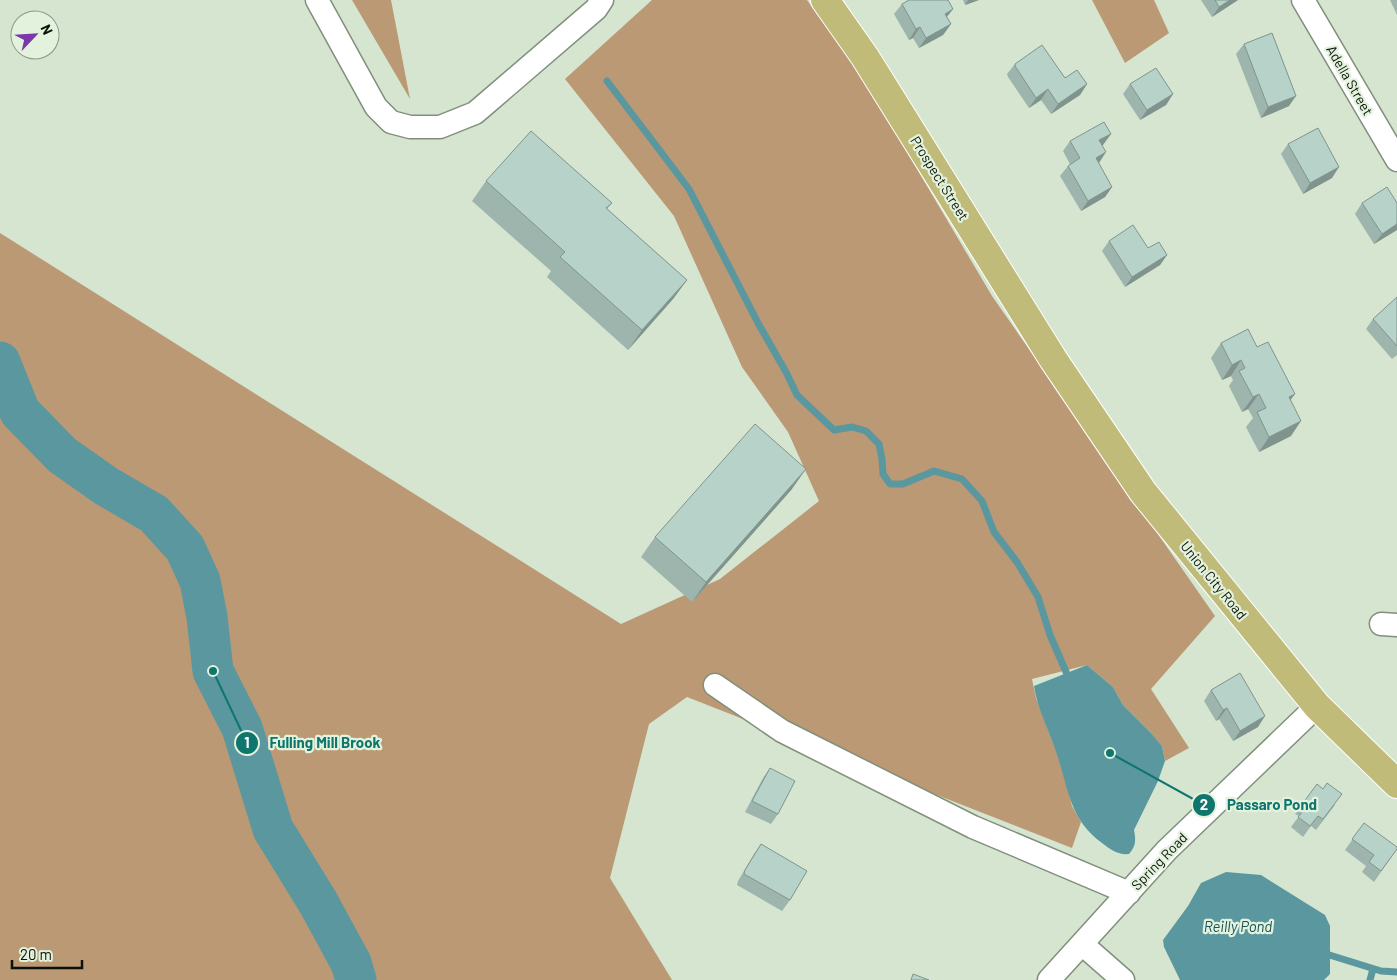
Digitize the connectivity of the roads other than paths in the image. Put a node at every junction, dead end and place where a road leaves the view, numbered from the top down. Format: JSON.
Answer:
{"nodes":[{"id":1,"x":317,"y":0,"type":"edge"},
{"id":2,"x":602,"y":0,"type":"edge"},
{"id":3,"x":825,"y":0,"type":"edge"},
{"id":4,"x":1303,"y":0,"type":"edge"},
{"id":5,"x":1397,"y":160,"type":"edge"},
{"id":6,"x":1053,"y":359,"type":"joint"},
{"id":7,"x":715,"y":685,"type":"dead end"},
{"id":8,"x":1317,"y":706,"type":"junction"},
{"id":9,"x":1397,"y":784,"type":"edge"},
{"id":10,"x":1129,"y":892,"type":"junction"},
{"id":11,"x":1082,"y":944,"type":"junction"},
{"id":12,"x":1049,"y":980,"type":"edge"},
{"id":13,"x":1123,"y":980,"type":"edge"}],
"edges":[{"from":1,"to":2,"type":"street"},
{"from":3,"to":6,"type":"main road","name":"Prospect Street"},
{"from":4,"to":5,"type":"street","name":"Adella Street"},
{"from":6,"to":8,"type":"main road","name":"Union City Road"},
{"from":7,"to":10,"type":"street"},
{"from":8,"to":9,"type":"main road","name":"Union City Road"},
{"from":8,"to":10,"type":"street","name":"Spring Road"},
{"from":10,"to":11,"type":"street","name":"Spring Road"},
{"from":11,"to":12,"type":"street","name":"Spring Road"},
{"from":11,"to":13,"type":"street"}]}
